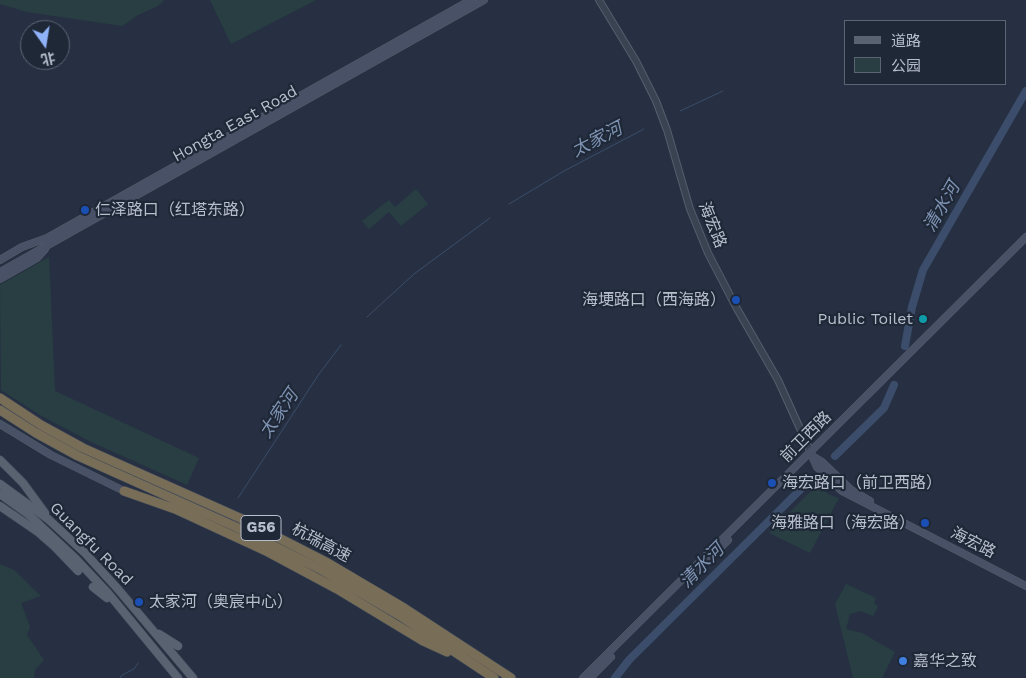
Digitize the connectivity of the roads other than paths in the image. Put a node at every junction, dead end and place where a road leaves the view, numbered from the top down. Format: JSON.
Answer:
{"nodes":[{"id":1,"x":470,"y":0,"type":"edge"},
{"id":2,"x":484,"y":0,"type":"edge"},
{"id":3,"x":599,"y":0,"type":"edge"},
{"id":4,"x":1026,"y":237,"type":"edge"},
{"id":5,"x":1026,"y":243,"type":"edge"},
{"id":6,"x":48,"y":246,"type":"junction"},
{"id":7,"x":0,"y":260,"type":"edge"},
{"id":8,"x":0,"y":272,"type":"edge"},
{"id":9,"x":0,"y":279,"type":"edge"},
{"id":10,"x":0,"y":398,"type":"edge"},
{"id":11,"x":0,"y":410,"type":"edge"},
{"id":12,"x":0,"y":424,"type":"edge"},
{"id":13,"x":811,"y":454,"type":"junction"},
{"id":14,"x":0,"y":460,"type":"edge"},
{"id":15,"x":0,"y":484,"type":"edge"},
{"id":16,"x":124,"y":491,"type":"joint"},
{"id":17,"x":0,"y":494,"type":"edge"},
{"id":18,"x":0,"y":506,"type":"edge"},
{"id":19,"x":48,"y":519,"type":"junction"},
{"id":20,"x":78,"y":571,"type":"dead end"},
{"id":21,"x":1026,"y":580,"type":"edge"},
{"id":22,"x":1026,"y":586,"type":"edge"},
{"id":23,"x":93,"y":587,"type":"dead end"},
{"id":24,"x":118,"y":605,"type":"junction"},
{"id":25,"x":152,"y":630,"type":"junction"},
{"id":26,"x":178,"y":646,"type":"dead end"},
{"id":27,"x":477,"y":666,"type":"junction"},
{"id":28,"x":176,"y":678,"type":"edge"},
{"id":29,"x":193,"y":678,"type":"edge"},
{"id":30,"x":494,"y":678,"type":"edge"},
{"id":31,"x":511,"y":678,"type":"edge"},
{"id":32,"x":583,"y":678,"type":"edge"},
{"id":33,"x":590,"y":678,"type":"edge"}],
"edges":[{"from":1,"to":7,"type":"main road","name":"Hongta East Road"},
{"from":2,"to":6,"type":"main road","name":"Hongta East Road"},
{"from":3,"to":13,"type":"street","name":"海宏路"},
{"from":4,"to":13,"type":"main road","name":"前卫西路"},
{"from":5,"to":13,"type":"main road","name":"前卫西路"},
{"from":6,"to":8,"type":"main road","name":"Hongta East Road"},
{"from":6,"to":9,"type":"main road"},
{"from":10,"to":31,"type":"highway","name":"杭瑞高速","number":"G56"},
{"from":11,"to":27,"type":"highway","name":"杭瑞高速","number":"G56"},
{"from":12,"to":16,"type":"main road"},
{"from":13,"to":21,"type":"main road","name":"海宏路"},
{"from":13,"to":22,"type":"main road","name":"海宏路"},
{"from":13,"to":32,"type":"main road","name":"前卫西路"},
{"from":13,"to":33,"type":"main road","name":"前卫西路"},
{"from":14,"to":19,"type":"main road"},
{"from":15,"to":19,"type":"main road","name":"Guangfu Road"},
{"from":16,"to":27,"type":"highway"},
{"from":17,"to":24,"type":"main road","name":"Guangfu Road"},
{"from":18,"to":20,"type":"main road"},
{"from":19,"to":25,"type":"main road","name":"Guangfu Road"},
{"from":23,"to":24,"type":"main road"},
{"from":24,"to":28,"type":"main road","name":"Guangfu Road"},
{"from":25,"to":26,"type":"main road"},
{"from":25,"to":29,"type":"main road","name":"Guangfu Road"},
{"from":27,"to":30,"type":"highway","name":"杭瑞高速","number":"G56"}]}
